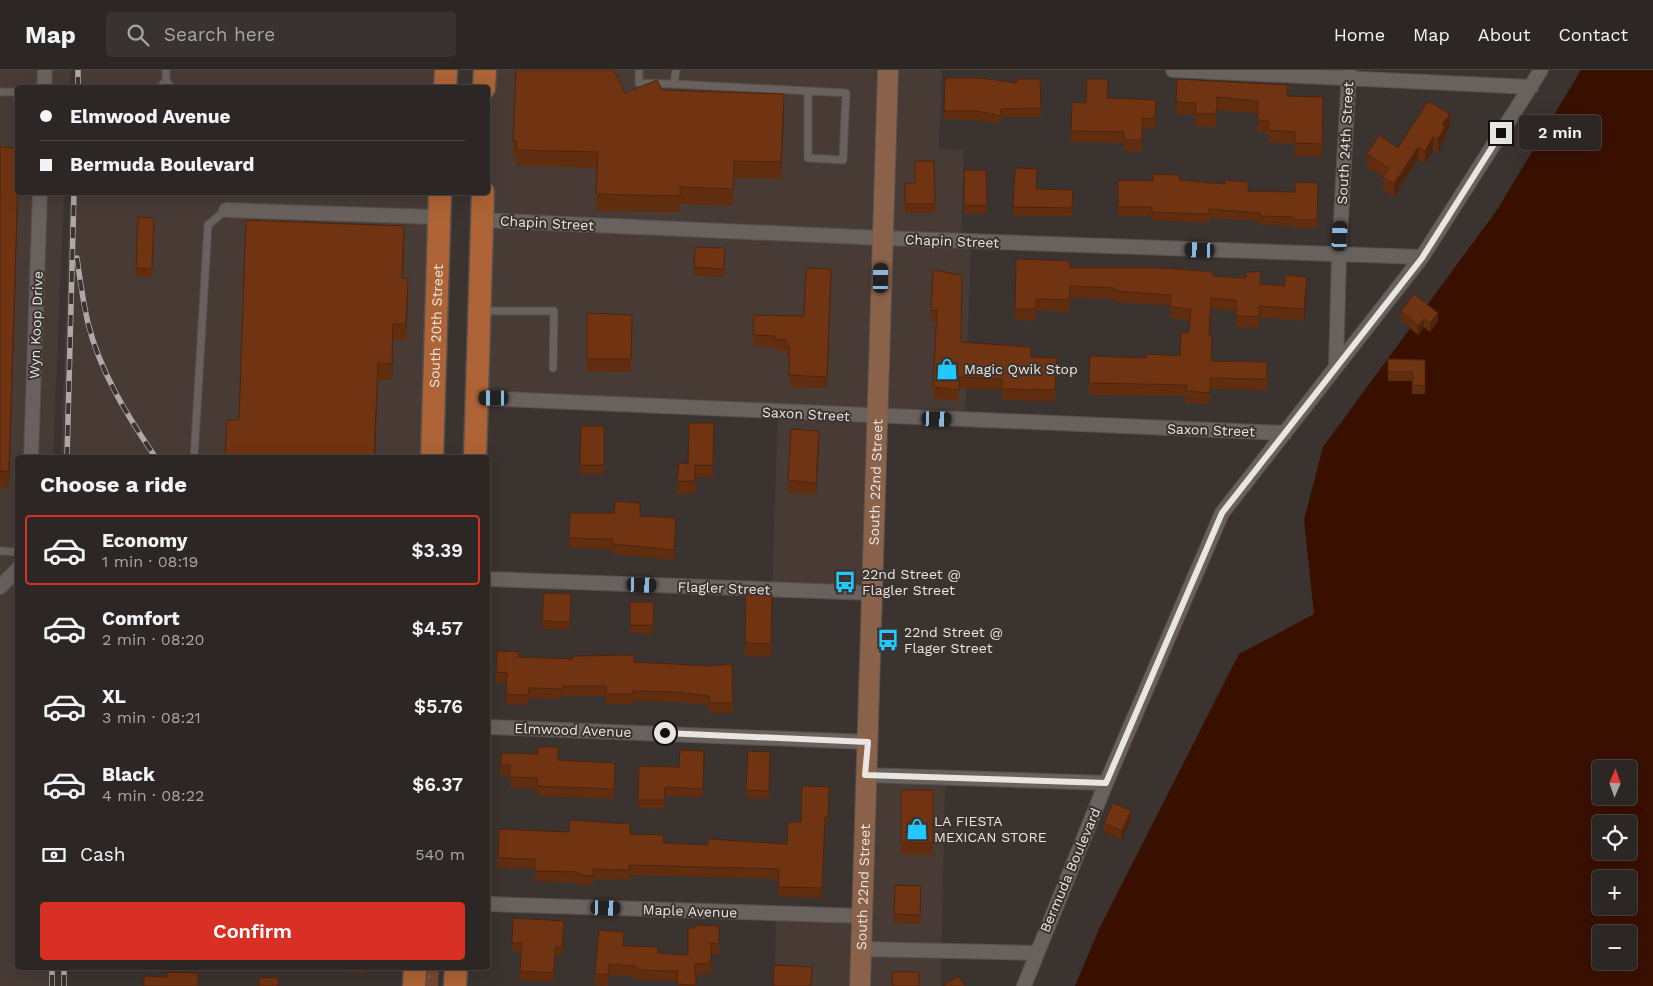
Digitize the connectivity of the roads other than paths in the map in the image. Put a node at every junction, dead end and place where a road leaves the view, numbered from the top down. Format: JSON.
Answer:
{"nodes":[{"id":1,"x":45,"y":70,"type":"edge"},
{"id":2,"x":166,"y":70,"type":"edge"},
{"id":3,"x":446,"y":70,"type":"edge"},
{"id":4,"x":485,"y":70,"type":"edge"},
{"id":5,"x":638,"y":70,"type":"edge"},
{"id":6,"x":676,"y":70,"type":"edge"},
{"id":7,"x":888,"y":70,"type":"edge"},
{"id":8,"x":1173,"y":70,"type":"edge"},
{"id":9,"x":1541,"y":70,"type":"edge"},
{"id":10,"x":1349,"y":74,"type":"edge"},
{"id":11,"x":166,"y":80,"type":"junction"},
{"id":12,"x":674,"y":84,"type":"junction"},
{"id":13,"x":44,"y":85,"type":"edge"},
{"id":14,"x":162,"y":85,"type":"edge"},
{"id":15,"x":169,"y":85,"type":"edge"},
{"id":16,"x":445,"y":85,"type":"edge"},
{"id":17,"x":484,"y":85,"type":"edge"},
{"id":18,"x":1531,"y":87,"type":"junction"},
{"id":19,"x":808,"y":91,"type":"junction"},
{"id":20,"x":0,"y":92,"type":"edge"},
{"id":21,"x":15,"y":92,"type":"edge"},
{"id":22,"x":40,"y":195,"type":"edge"},
{"id":23,"x":440,"y":195,"type":"edge"},
{"id":24,"x":483,"y":195,"type":"edge"},
{"id":25,"x":226,"y":210,"type":"joint"},
{"id":26,"x":438,"y":216,"type":"junction"},
{"id":27,"x":482,"y":220,"type":"junction"},
{"id":28,"x":882,"y":238,"type":"junction"},
{"id":29,"x":1339,"y":256,"type":"junction"},
{"id":30,"x":1422,"y":258,"type":"junction"},
{"id":31,"x":480,"y":311,"type":"junction"},
{"id":32,"x":1336,"y":367,"type":"junction"},
{"id":33,"x":553,"y":368,"type":"dead end"},
{"id":34,"x":477,"y":398,"type":"junction"},
{"id":35,"x":878,"y":417,"type":"junction"},
{"id":36,"x":1285,"y":432,"type":"junction"},
{"id":37,"x":31,"y":455,"type":"edge"},
{"id":38,"x":194,"y":455,"type":"edge"},
{"id":39,"x":432,"y":455,"type":"edge"},
{"id":40,"x":475,"y":455,"type":"edge"},
{"id":41,"x":0,"y":551,"type":"edge"},
{"id":42,"x":15,"y":552,"type":"edge"},
{"id":43,"x":15,"y":572,"type":"edge"},
{"id":44,"x":490,"y":579,"type":"edge"},
{"id":45,"x":0,"y":587,"type":"edge"},
{"id":46,"x":871,"y":593,"type":"junction"},
{"id":47,"x":490,"y":727,"type":"edge"},
{"id":48,"x":868,"y":742,"type":"junction"},
{"id":49,"x":865,"y":775,"type":"junction"},
{"id":50,"x":1106,"y":783,"type":"junction"},
{"id":51,"x":490,"y":904,"type":"edge"},
{"id":52,"x":863,"y":916,"type":"junction"},
{"id":53,"x":862,"y":949,"type":"junction"},
{"id":54,"x":1036,"y":953,"type":"junction"},
{"id":55,"x":415,"y":970,"type":"edge"},
{"id":56,"x":456,"y":970,"type":"edge"},
{"id":57,"x":414,"y":986,"type":"edge"},
{"id":58,"x":455,"y":986,"type":"edge"},
{"id":59,"x":860,"y":986,"type":"edge"},
{"id":60,"x":1024,"y":986,"type":"edge"}],
"edges":[{"from":1,"to":13,"type":"street"},
{"from":2,"to":11,"type":"lane"},
{"from":3,"to":16,"type":"main road"},
{"from":4,"to":17,"type":"main road"},
{"from":5,"to":12,"type":"lane"},
{"from":6,"to":12,"type":"lane"},
{"from":7,"to":28,"type":"street","name":"South 22nd Street"},
{"from":8,"to":10,"type":"street"},
{"from":9,"to":18,"type":"street","name":"Bermuda Boulevard"},
{"from":10,"to":18,"type":"street"},
{"from":10,"to":29,"type":"street","name":"South 24th Street"},
{"from":11,"to":14,"type":"lane"},
{"from":11,"to":15,"type":"lane"},
{"from":12,"to":19,"type":"lane"},
{"from":18,"to":30,"type":"street","name":"Bermuda Boulevard"},
{"from":19,"to":19,"type":"lane"},
{"from":20,"to":21,"type":"lane"},
{"from":22,"to":37,"type":"street","name":"Wyn Koop Drive"},
{"from":23,"to":26,"type":"main road","name":"South 20th Street"},
{"from":24,"to":27,"type":"main road"},
{"from":25,"to":26,"type":"street"},
{"from":25,"to":38,"type":"lane"},
{"from":26,"to":39,"type":"main road","name":"South 20th Street"},
{"from":27,"to":28,"type":"street","name":"Chapin Street"},
{"from":27,"to":31,"type":"main road"},
{"from":28,"to":29,"type":"street","name":"Chapin Street"},
{"from":28,"to":35,"type":"street","name":"South 22nd Street"},
{"from":29,"to":30,"type":"street","name":"Chapin Street"},
{"from":29,"to":32,"type":"street","name":"South 24th Street"},
{"from":30,"to":32,"type":"street","name":"Bermuda Boulevard"},
{"from":31,"to":33,"type":"lane"},
{"from":31,"to":34,"type":"main road"},
{"from":32,"to":36,"type":"street","name":"Bermuda Boulevard"},
{"from":34,"to":35,"type":"street","name":"Saxon Street"},
{"from":34,"to":40,"type":"main road"},
{"from":35,"to":36,"type":"street","name":"Saxon Street"},
{"from":35,"to":46,"type":"street","name":"South 22nd Street"},
{"from":36,"to":50,"type":"street","name":"Bermuda Boulevard"},
{"from":41,"to":42,"type":"lane"},
{"from":43,"to":45,"type":"street"},
{"from":44,"to":46,"type":"street","name":"Flagler Street"},
{"from":46,"to":48,"type":"street","name":"South 22nd Street"},
{"from":47,"to":48,"type":"street","name":"Elmwood Avenue"},
{"from":48,"to":49,"type":"street","name":"South 22nd Street"},
{"from":49,"to":50,"type":"street"},
{"from":49,"to":52,"type":"street","name":"South 22nd Street"},
{"from":50,"to":54,"type":"street","name":"Bermuda Boulevard"},
{"from":51,"to":52,"type":"street","name":"Maple Avenue"},
{"from":52,"to":53,"type":"street","name":"South 22nd Street"},
{"from":53,"to":54,"type":"street"},
{"from":53,"to":59,"type":"street","name":"South 22nd Street"},
{"from":54,"to":60,"type":"street","name":"Bermuda Boulevard"},
{"from":55,"to":57,"type":"main road"},
{"from":56,"to":58,"type":"main road"}]}
